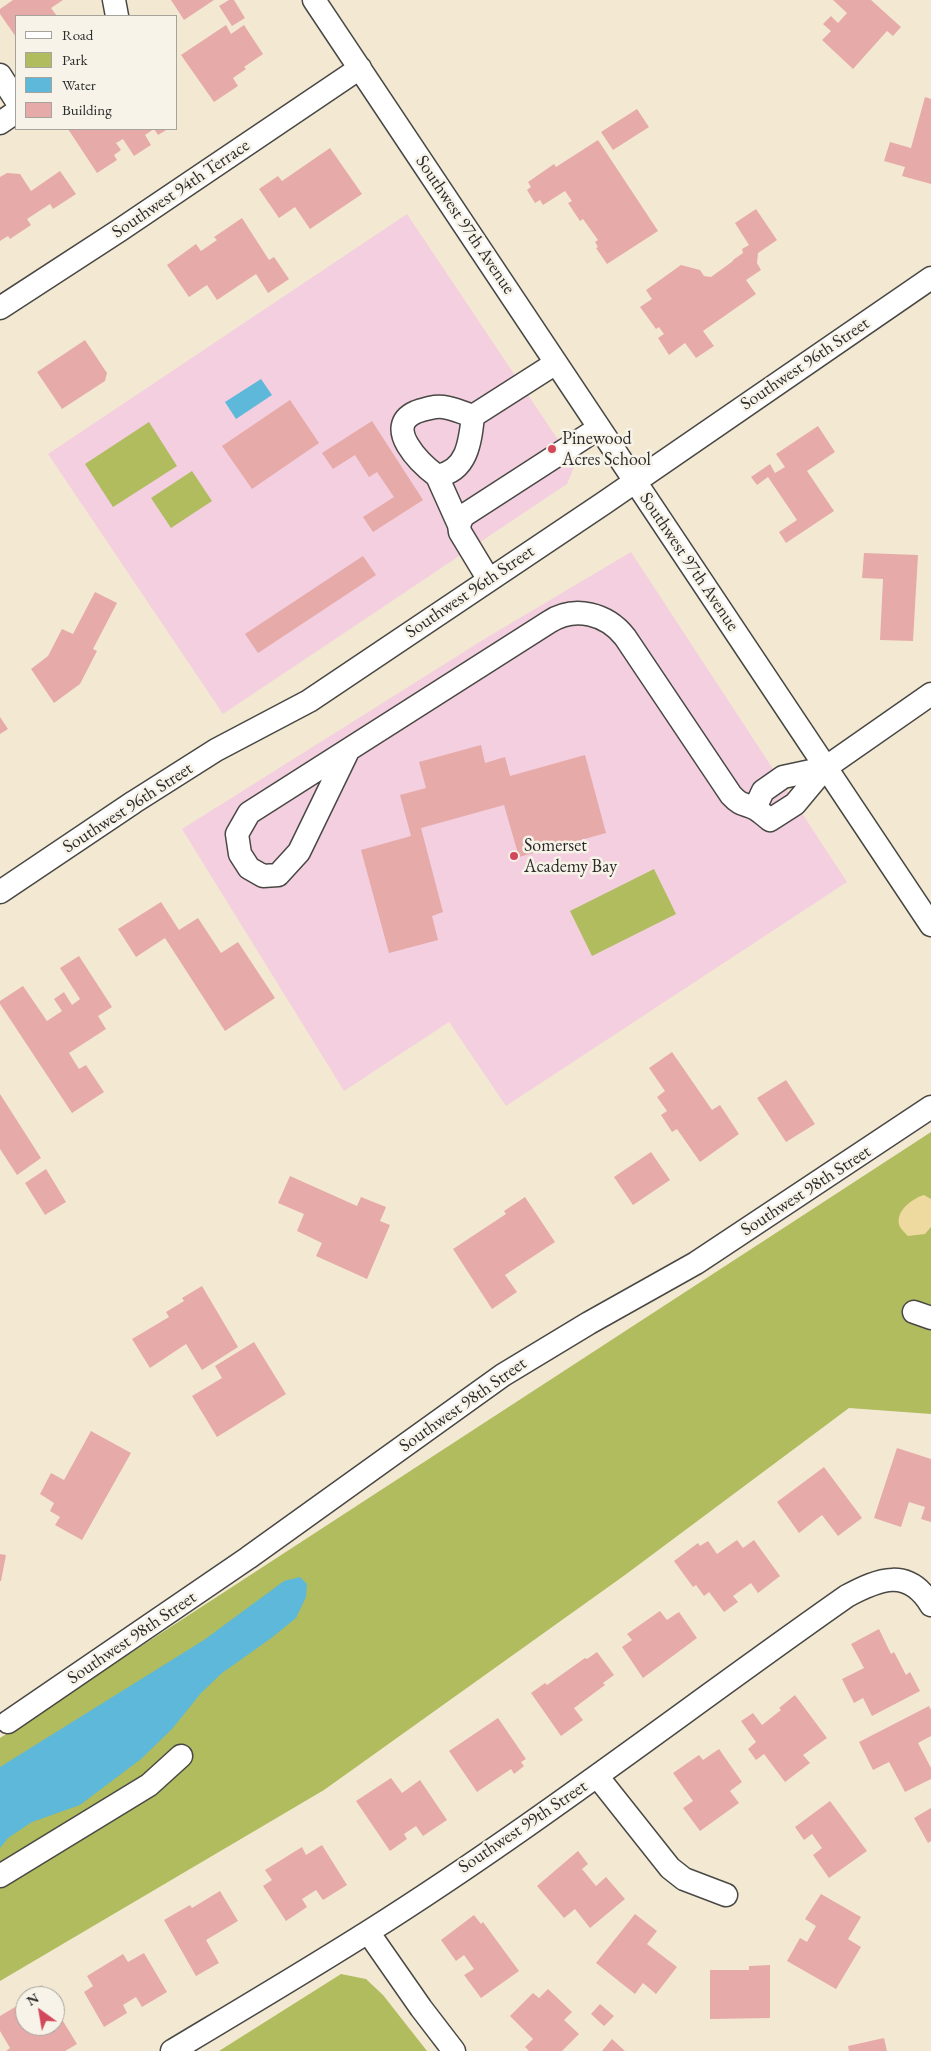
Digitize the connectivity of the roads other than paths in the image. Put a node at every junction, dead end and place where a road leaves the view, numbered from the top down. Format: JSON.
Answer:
{"nodes":[{"id":1,"x":114,"y":0,"type":"edge"},
{"id":2,"x":314,"y":0,"type":"edge"},
{"id":3,"x":117,"y":15,"type":"edge"},
{"id":4,"x":360,"y":68,"type":"junction"},
{"id":5,"x":0,"y":75,"type":"edge"},
{"id":6,"x":15,"y":98,"type":"edge"},
{"id":7,"x":15,"y":113,"type":"edge"},
{"id":8,"x":0,"y":123,"type":"edge"},
{"id":9,"x":931,"y":278,"type":"edge"},
{"id":10,"x":0,"y":308,"type":"edge"},
{"id":11,"x":556,"y":363,"type":"junction"},
{"id":12,"x":473,"y":416,"type":"junction"},
{"id":13,"x":599,"y":428,"type":"junction"},
{"id":14,"x":436,"y":476,"type":"junction"},
{"id":15,"x":635,"y":482,"type":"junction"},
{"id":16,"x":460,"y":528,"type":"junction"},
{"id":17,"x":488,"y":580,"type":"junction"},
{"id":18,"x":931,"y":694,"type":"edge"},
{"id":19,"x":348,"y":751,"type":"junction"},
{"id":20,"x":825,"y":768,"type":"junction"},
{"id":21,"x":0,"y":892,"type":"edge"},
{"id":22,"x":931,"y":925,"type":"edge"},
{"id":23,"x":931,"y":1107,"type":"edge"},
{"id":24,"x":931,"y":1604,"type":"edge"},
{"id":25,"x":8,"y":1722,"type":"dead end"},
{"id":26,"x":181,"y":1756,"type":"dead end"},
{"id":27,"x":598,"y":1776,"type":"junction"},
{"id":28,"x":0,"y":1876,"type":"edge"},
{"id":29,"x":726,"y":1895,"type":"dead end"},
{"id":30,"x":368,"y":1932,"type":"junction"},
{"id":31,"x":172,"y":2051,"type":"edge"},
{"id":32,"x":454,"y":2051,"type":"edge"}],
"edges":[{"from":1,"to":3,"type":"street"},
{"from":2,"to":4,"type":"street","name":"Southwest 97th Avenue"},
{"from":4,"to":10,"type":"street","name":"Southwest 94th Terrace"},
{"from":4,"to":11,"type":"street","name":"Southwest 97th Avenue"},
{"from":5,"to":6,"type":"street"},
{"from":7,"to":8,"type":"street"},
{"from":9,"to":15,"type":"street","name":"Southwest 96th Street"},
{"from":11,"to":12,"type":"street"},
{"from":11,"to":13,"type":"street","name":"Southwest 97th Avenue"},
{"from":12,"to":14,"type":"street"},
{"from":12,"to":14,"type":"street"},
{"from":13,"to":15,"type":"street","name":"Southwest 97th Avenue"},
{"from":13,"to":16,"type":"street"},
{"from":14,"to":16,"type":"street"},
{"from":15,"to":17,"type":"street","name":"Southwest 96th Street"},
{"from":15,"to":20,"type":"street","name":"Southwest 97th Avenue"},
{"from":16,"to":17,"type":"street"},
{"from":17,"to":21,"type":"street","name":"Southwest 96th Street"},
{"from":18,"to":20,"type":"street"},
{"from":19,"to":19,"type":"street"},
{"from":19,"to":20,"type":"street"},
{"from":20,"to":22,"type":"street","name":"Southwest 97th Avenue"},
{"from":23,"to":25,"type":"street","name":"Southwest 98th Street"},
{"from":24,"to":27,"type":"street","name":"Southwest 99th Street"},
{"from":26,"to":28,"type":"street"},
{"from":27,"to":29,"type":"street"},
{"from":27,"to":30,"type":"street","name":"Southwest 99th Street"},
{"from":30,"to":31,"type":"street","name":"Southwest 99th Street"},
{"from":30,"to":32,"type":"street"}]}
